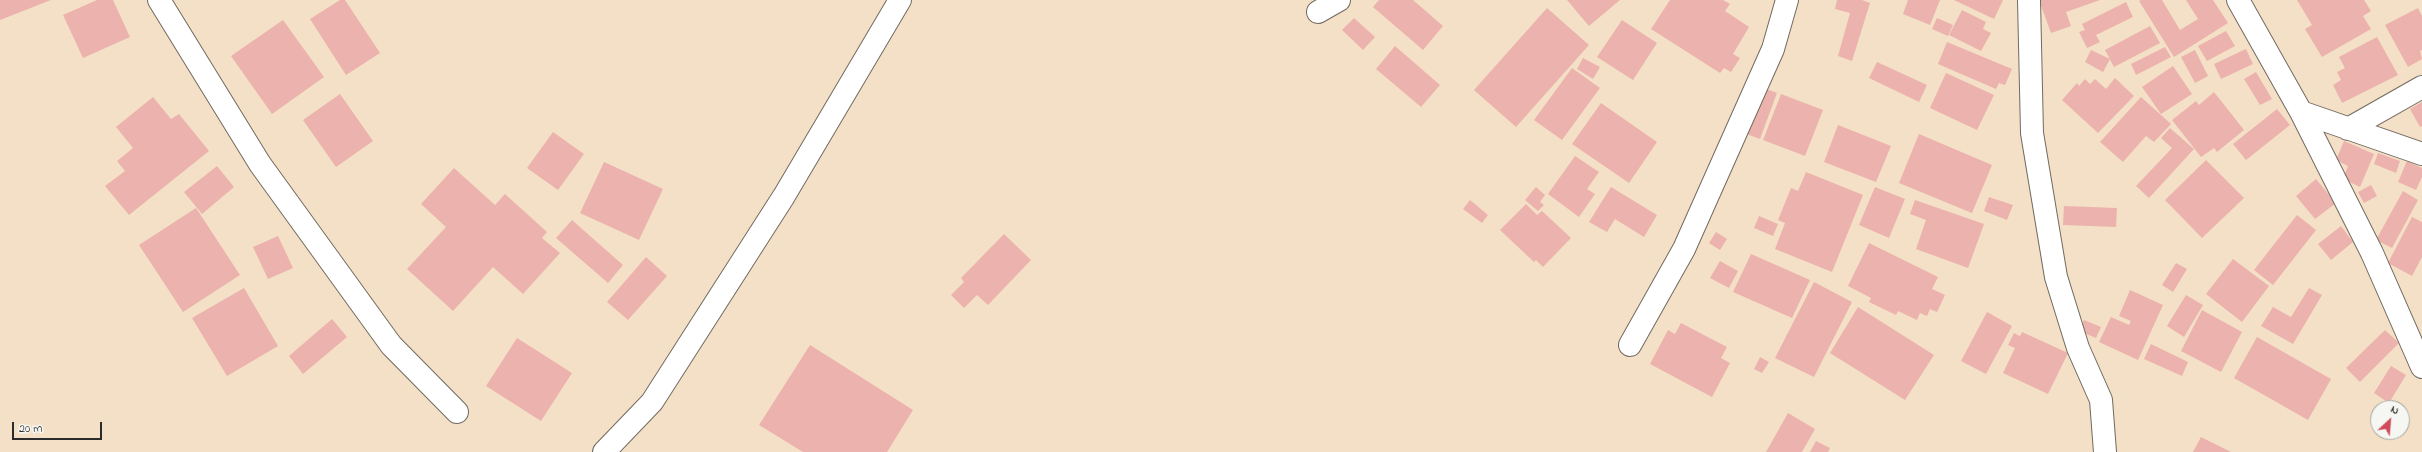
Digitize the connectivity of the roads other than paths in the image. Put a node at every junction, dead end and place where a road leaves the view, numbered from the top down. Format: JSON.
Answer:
{"nodes":[{"id":1,"x":159,"y":0,"type":"edge"},
{"id":2,"x":900,"y":0,"type":"edge"},
{"id":3,"x":1339,"y":0,"type":"edge"},
{"id":4,"x":1787,"y":0,"type":"edge"},
{"id":5,"x":2029,"y":0,"type":"edge"},
{"id":6,"x":2238,"y":0,"type":"edge"},
{"id":7,"x":1318,"y":12,"type":"dead end"},
{"id":8,"x":2422,"y":87,"type":"edge"},
{"id":9,"x":2301,"y":112,"type":"junction"},
{"id":10,"x":2348,"y":129,"type":"junction"},
{"id":11,"x":2422,"y":154,"type":"edge"},
{"id":12,"x":1630,"y":345,"type":"dead end"},
{"id":13,"x":2422,"y":367,"type":"edge"},
{"id":14,"x":458,"y":412,"type":"dead end"},
{"id":15,"x":604,"y":452,"type":"edge"},
{"id":16,"x":2105,"y":452,"type":"edge"}],
"edges":[{"from":1,"to":14,"type":"street"},
{"from":2,"to":15,"type":"street"},
{"from":3,"to":7,"type":"street"},
{"from":4,"to":12,"type":"street"},
{"from":5,"to":16,"type":"street"},
{"from":6,"to":9,"type":"street"},
{"from":8,"to":10,"type":"street"},
{"from":9,"to":10,"type":"street"},
{"from":9,"to":13,"type":"street"},
{"from":10,"to":11,"type":"street"}]}
